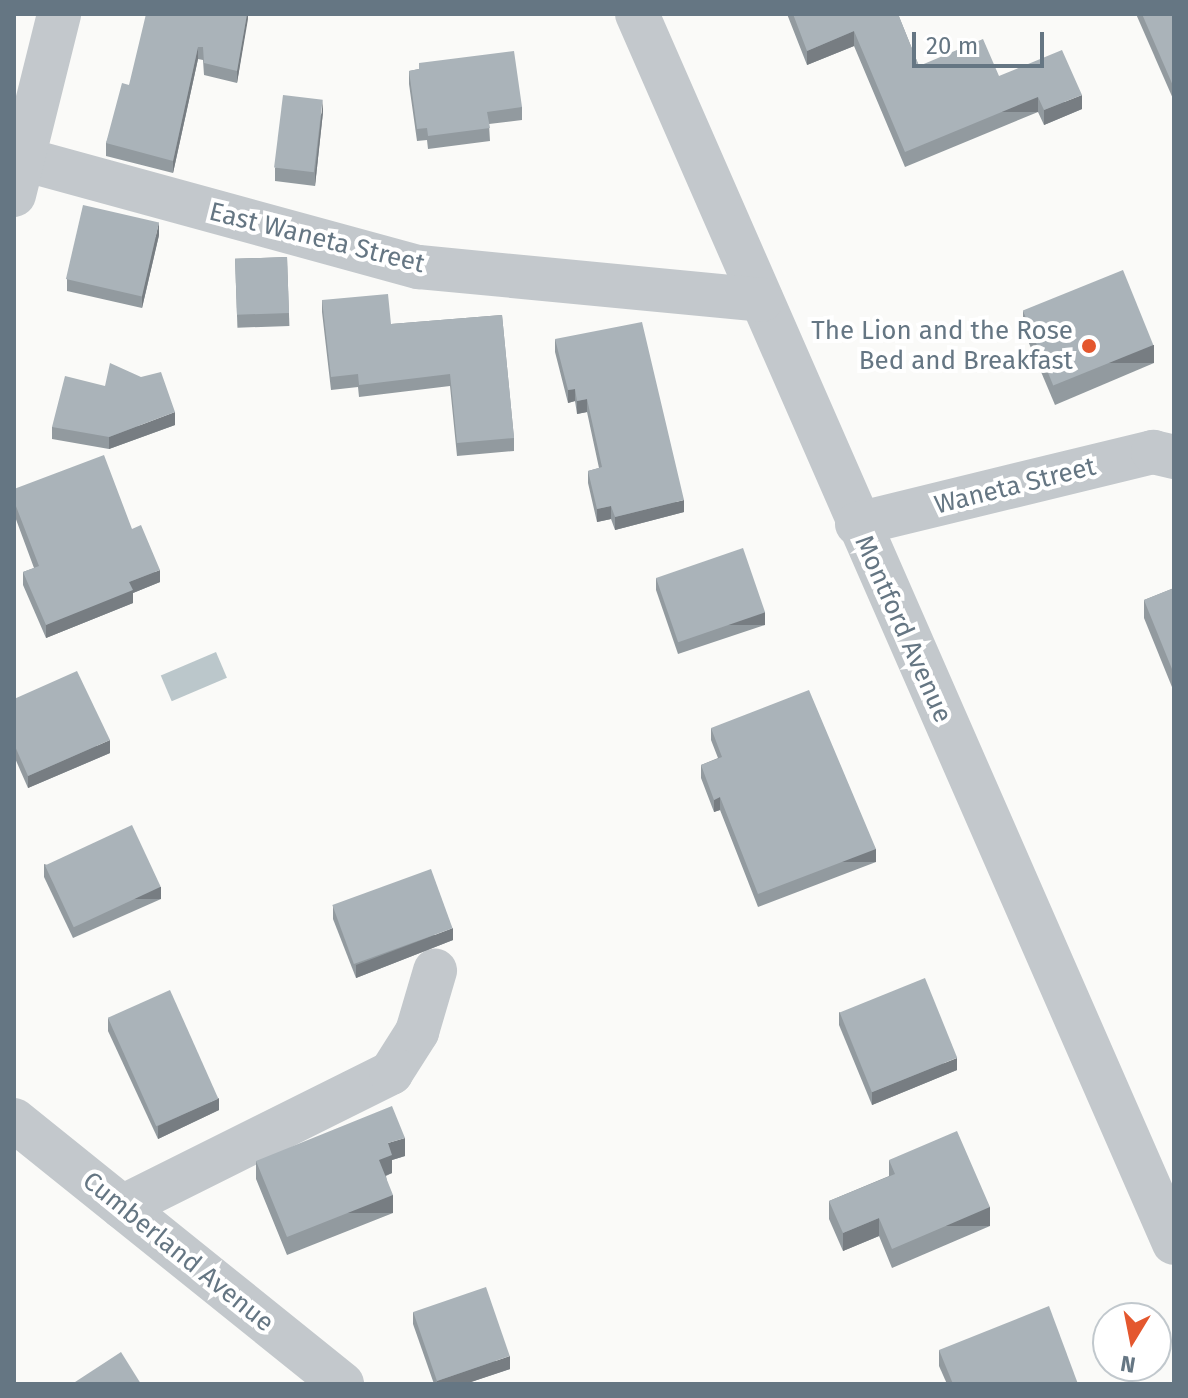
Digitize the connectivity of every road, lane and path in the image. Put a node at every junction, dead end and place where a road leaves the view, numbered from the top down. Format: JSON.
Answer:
{"nodes":[{"id":1,"x":59,"y":14,"type":"edge"},
{"id":2,"x":637,"y":14,"type":"edge"},
{"id":3,"x":18,"y":177,"type":"edge"},
{"id":4,"x":761,"y":300,"type":"junction"},
{"id":5,"x":1174,"y":457,"type":"edge"},
{"id":6,"x":857,"y":524,"type":"junction"},
{"id":7,"x":435,"y":971,"type":"dead end"},
{"id":8,"x":14,"y":1120,"type":"edge"},
{"id":9,"x":122,"y":1207,"type":"junction"},
{"id":10,"x":1174,"y":1243,"type":"edge"},
{"id":11,"x":342,"y":1384,"type":"edge"}],
"edges":[{"from":1,"to":3,"type":"street"},
{"from":2,"to":4,"type":"street","name":"Montford Avenue"},
{"from":3,"to":4,"type":"street","name":"East Waneta Street"},
{"from":4,"to":6,"type":"street","name":"Montford Avenue"},
{"from":5,"to":6,"type":"street","name":"Waneta Street"},
{"from":6,"to":10,"type":"street","name":"Montford Avenue"},
{"from":7,"to":9,"type":"street"},
{"from":8,"to":9,"type":"street","name":"Cumberland Avenue"},
{"from":9,"to":11,"type":"street","name":"Cumberland Avenue"}]}
